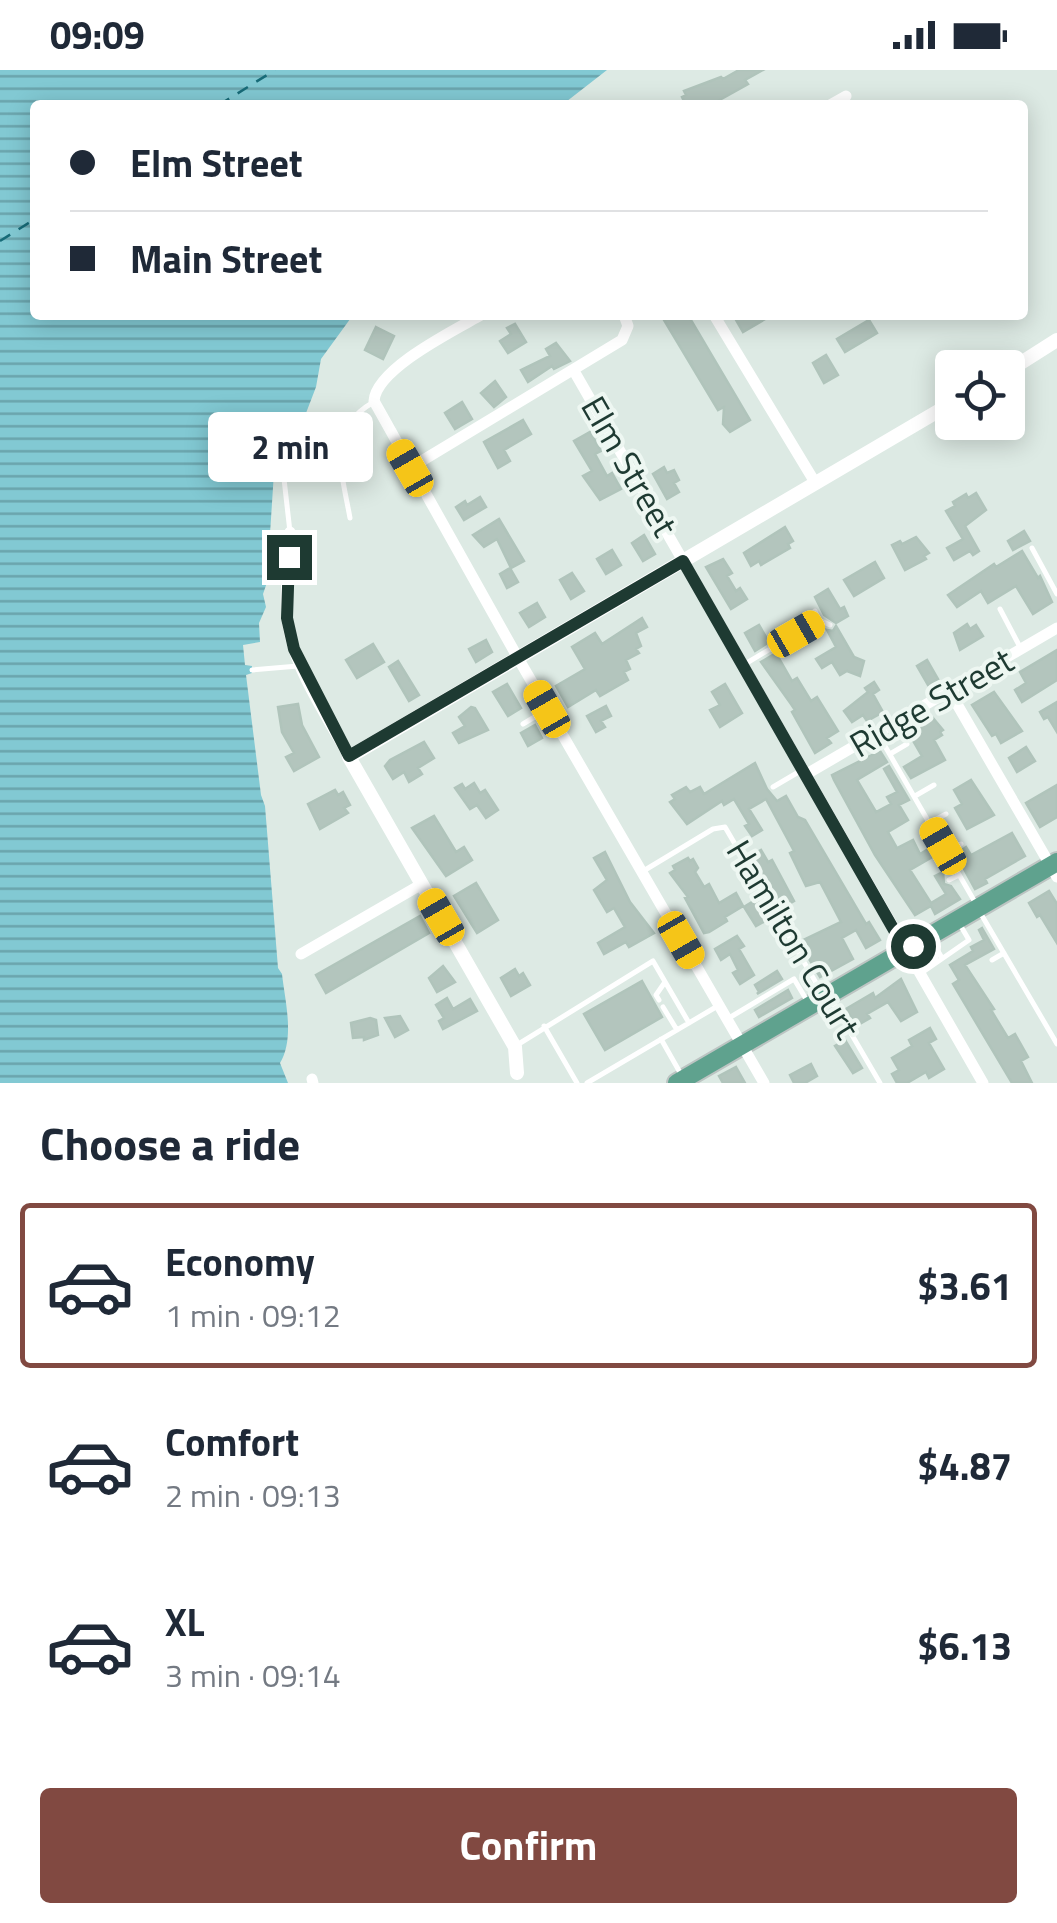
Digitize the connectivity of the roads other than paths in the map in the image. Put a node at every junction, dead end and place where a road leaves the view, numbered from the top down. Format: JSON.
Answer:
{"nodes":[{"id":1,"x":846,"y":96,"type":"dead end"},
{"id":2,"x":839,"y":100,"type":"edge"},
{"id":3,"x":473,"y":320,"type":"edge"},
{"id":4,"x":626,"y":320,"type":"edge"},
{"id":5,"x":717,"y":320,"type":"edge"},
{"id":6,"x":1057,"y":340,"type":"edge"},
{"id":7,"x":1025,"y":360,"type":"edge"},
{"id":8,"x":574,"y":371,"type":"junction"},
{"id":9,"x":374,"y":401,"type":"junction"},
{"id":10,"x":935,"y":413,"type":"edge"},
{"id":11,"x":410,"y":468,"type":"junction"},
{"id":12,"x":283,"y":470,"type":"dead end"},
{"id":13,"x":816,"y":484,"type":"junction"},
{"id":14,"x":350,"y":518,"type":"dead end"},
{"id":15,"x":290,"y":532,"type":"joint"},
{"id":16,"x":1032,"y":548,"type":"dead end"},
{"id":17,"x":683,"y":561,"type":"junction"},
{"id":18,"x":1057,"y":594,"type":"edge"},
{"id":19,"x":1000,"y":609,"type":"dead end"},
{"id":20,"x":814,"y":612,"type":"dead end"},
{"id":21,"x":819,"y":620,"type":"junction"},
{"id":22,"x":830,"y":626,"type":"dead end"},
{"id":23,"x":1057,"y":628,"type":"edge"},
{"id":24,"x":1022,"y":650,"type":"junction"},
{"id":25,"x":518,"y":658,"type":"junction"},
{"id":26,"x":301,"y":666,"type":"junction"},
{"id":27,"x":742,"y":666,"type":"junction"},
{"id":28,"x":252,"y":670,"type":"dead end"},
{"id":29,"x":950,"y":692,"type":"junction"},
{"id":30,"x":547,"y":709,"type":"junction"},
{"id":31,"x":523,"y":724,"type":"dead end"},
{"id":32,"x":878,"y":734,"type":"junction"},
{"id":33,"x":907,"y":744,"type":"dead end"},
{"id":34,"x":890,"y":754,"type":"junction"},
{"id":35,"x":349,"y":756,"type":"junction"},
{"id":36,"x":803,"y":772,"type":"junction"},
{"id":37,"x":934,"y":785,"type":"dead end"},
{"id":38,"x":773,"y":787,"type":"dead end"},
{"id":39,"x":915,"y":796,"type":"junction"},
{"id":40,"x":946,"y":814,"type":"dead end"},
{"id":41,"x":930,"y":823,"type":"junction"},
{"id":42,"x":961,"y":844,"type":"dead end"},
{"id":43,"x":946,"y":852,"type":"junction"},
{"id":44,"x":1055,"y":869,"type":"edge"},
{"id":45,"x":641,"y":872,"type":"junction"},
{"id":46,"x":959,"y":874,"type":"junction"},
{"id":47,"x":949,"y":880,"type":"dead end"},
{"id":48,"x":422,"y":884,"type":"junction"},
{"id":49,"x":966,"y":886,"type":"junction"},
{"id":50,"x":957,"y":891,"type":"dead end"},
{"id":51,"x":978,"y":908,"type":"junction"},
{"id":52,"x":958,"y":920,"type":"junction"},
{"id":53,"x":930,"y":936,"type":"junction"},
{"id":54,"x":906,"y":950,"type":"junction"},
{"id":55,"x":1004,"y":953,"type":"junction"},
{"id":56,"x":300,"y":954,"type":"dead end"},
{"id":57,"x":942,"y":958,"type":"junction"},
{"id":58,"x":992,"y":960,"type":"dead end"},
{"id":59,"x":920,"y":974,"type":"junction"},
{"id":60,"x":665,"y":981,"type":"junction"},
{"id":61,"x":817,"y":1002,"type":"junction"},
{"id":62,"x":719,"y":1006,"type":"junction"},
{"id":63,"x":727,"y":1020,"type":"junction"},
{"id":64,"x":690,"y":1023,"type":"junction"},
{"id":65,"x":544,"y":1026,"type":"junction"},
{"id":66,"x":677,"y":1030,"type":"junction"},
{"id":67,"x":661,"y":1040,"type":"junction"},
{"id":68,"x":1057,"y":1044,"type":"edge"},
{"id":69,"x":514,"y":1046,"type":"junction"},
{"id":70,"x":742,"y":1046,"type":"junction"},
{"id":71,"x":517,"y":1073,"type":"dead end"},
{"id":72,"x":681,"y":1081,"type":"edge"},
{"id":73,"x":577,"y":1083,"type":"edge"},
{"id":74,"x":587,"y":1083,"type":"edge"},
{"id":75,"x":764,"y":1083,"type":"edge"},
{"id":76,"x":880,"y":1083,"type":"edge"},
{"id":77,"x":983,"y":1083,"type":"edge"}],
"edges":[{"from":1,"to":2,"type":"street"},
{"from":3,"to":9,"type":"street"},
{"from":4,"to":8,"type":"street"},
{"from":5,"to":13,"type":"street"},
{"from":6,"to":7,"type":"street"},
{"from":8,"to":11,"type":"street"},
{"from":8,"to":17,"type":"street","name":"Elm Street"},
{"from":9,"to":11,"type":"street"},
{"from":9,"to":14,"type":"lane"},
{"from":10,"to":13,"type":"street"},
{"from":11,"to":25,"type":"street"},
{"from":12,"to":15,"type":"lane"},
{"from":13,"to":17,"type":"street"},
{"from":15,"to":26,"type":"street"},
{"from":16,"to":18,"type":"lane"},
{"from":17,"to":25,"type":"street"},
{"from":17,"to":27,"type":"street","name":"Elm Street"},
{"from":19,"to":24,"type":"lane"},
{"from":20,"to":21,"type":"lane"},
{"from":21,"to":22,"type":"lane"},
{"from":21,"to":27,"type":"lane"},
{"from":23,"to":24,"type":"street","name":"Ridge Street"},
{"from":24,"to":29,"type":"street","name":"Ridge Street"},
{"from":25,"to":30,"type":"street"},
{"from":25,"to":35,"type":"street"},
{"from":26,"to":28,"type":"lane"},
{"from":26,"to":35,"type":"street"},
{"from":27,"to":36,"type":"street","name":"Elm Street"},
{"from":29,"to":32,"type":"street","name":"Ridge Street"},
{"from":29,"to":44,"type":"street"},
{"from":30,"to":31,"type":"lane"},
{"from":30,"to":45,"type":"street"},
{"from":32,"to":34,"type":"lane"},
{"from":32,"to":36,"type":"street","name":"Ridge Street"},
{"from":33,"to":34,"type":"lane"},
{"from":34,"to":39,"type":"lane"},
{"from":35,"to":48,"type":"street"},
{"from":36,"to":38,"type":"lane"},
{"from":36,"to":54,"type":"street","name":"Elm Street"},
{"from":37,"to":39,"type":"lane"},
{"from":39,"to":41,"type":"lane"},
{"from":40,"to":41,"type":"lane"},
{"from":41,"to":43,"type":"lane"},
{"from":42,"to":43,"type":"lane"},
{"from":43,"to":46,"type":"lane"},
{"from":44,"to":51,"type":"main road"},
{"from":45,"to":61,"type":"lane","name":"Hamilton Court"},
{"from":45,"to":62,"type":"street"},
{"from":46,"to":47,"type":"lane"},
{"from":46,"to":49,"type":"lane"},
{"from":48,"to":56,"type":"street"},
{"from":48,"to":69,"type":"street"},
{"from":49,"to":50,"type":"lane"},
{"from":49,"to":51,"type":"lane"},
{"from":51,"to":52,"type":"main road"},
{"from":51,"to":55,"type":"lane"},
{"from":52,"to":53,"type":"main road"},
{"from":52,"to":57,"type":"lane"},
{"from":53,"to":54,"type":"main road"},
{"from":53,"to":57,"type":"lane"},
{"from":54,"to":59,"type":"street","name":"Elm Street"},
{"from":54,"to":61,"type":"main road"},
{"from":55,"to":58,"type":"lane"},
{"from":55,"to":68,"type":"lane"},
{"from":57,"to":59,"type":"lane"},
{"from":59,"to":77,"type":"street","name":"Elm Street"},
{"from":60,"to":64,"type":"lane"},
{"from":60,"to":65,"type":"lane"},
{"from":60,"to":66,"type":"lane"},
{"from":61,"to":63,"type":"lane"},
{"from":61,"to":70,"type":"main road"},
{"from":61,"to":76,"type":"lane","name":"Hamilton Court"},
{"from":62,"to":63,"type":"street"},
{"from":62,"to":64,"type":"lane"},
{"from":63,"to":70,"type":"street"},
{"from":64,"to":66,"type":"lane"},
{"from":65,"to":69,"type":"lane"},
{"from":65,"to":73,"type":"lane"},
{"from":66,"to":67,"type":"lane"},
{"from":67,"to":72,"type":"lane"},
{"from":67,"to":74,"type":"lane"},
{"from":69,"to":71,"type":"street"},
{"from":70,"to":72,"type":"main road"},
{"from":70,"to":75,"type":"street"}]}
